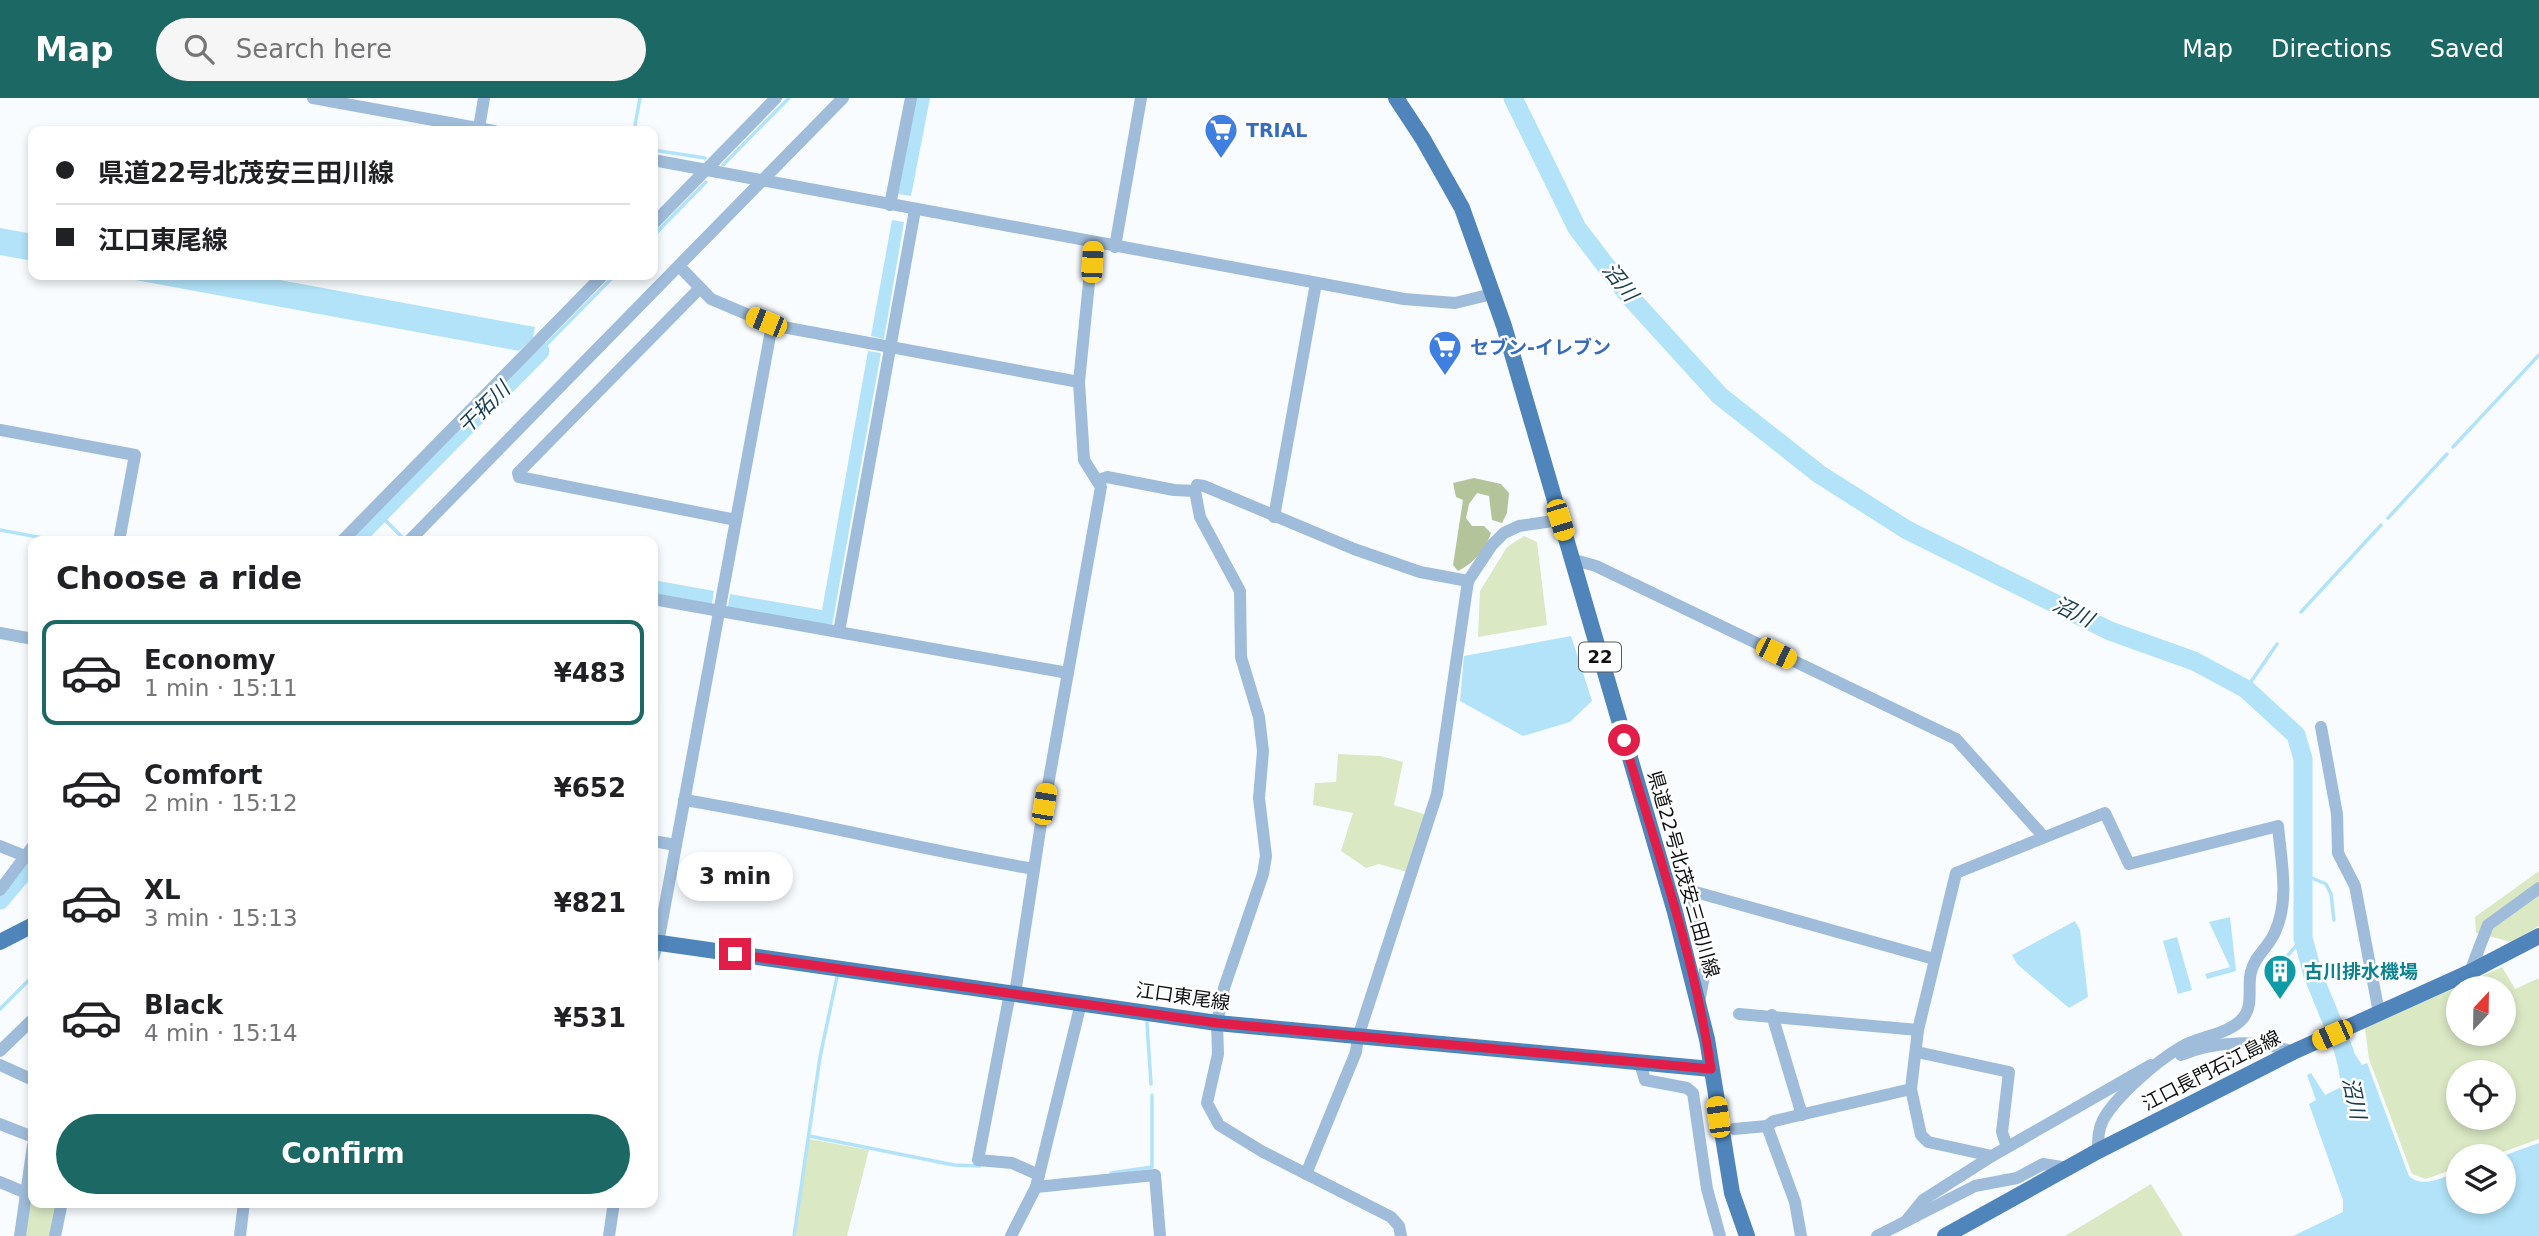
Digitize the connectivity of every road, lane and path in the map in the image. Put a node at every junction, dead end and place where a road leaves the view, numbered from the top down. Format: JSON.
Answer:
{"nodes":[{"id":1,"x":313,"y":98,"type":"edge"},
{"id":2,"x":484,"y":98,"type":"edge"},
{"id":3,"x":776,"y":98,"type":"edge"},
{"id":4,"x":843,"y":98,"type":"edge"},
{"id":5,"x":911,"y":98,"type":"edge"},
{"id":6,"x":1141,"y":98,"type":"edge"},
{"id":7,"x":1396,"y":98,"type":"edge"},
{"id":8,"x":468,"y":126,"type":"edge"},
{"id":9,"x":479,"y":126,"type":"edge"},
{"id":10,"x":658,"y":161,"type":"edge"},
{"id":11,"x":705,"y":170,"type":"junction"},
{"id":12,"x":762,"y":182,"type":"junction"},
{"id":13,"x":890,"y":205,"type":"junction"},
{"id":14,"x":915,"y":210,"type":"junction"},
{"id":15,"x":658,"y":219,"type":"edge"},
{"id":16,"x":1093,"y":243,"type":"junction"},
{"id":17,"x":1115,"y":247,"type":"junction"},
{"id":18,"x":679,"y":266,"type":"junction"},
{"id":19,"x":598,"y":280,"type":"edge"},
{"id":20,"x":1316,"y":283,"type":"junction"},
{"id":21,"x":700,"y":288,"type":"junction"},
{"id":22,"x":1492,"y":294,"type":"junction"},
{"id":23,"x":772,"y":325,"type":"junction"},
{"id":24,"x":890,"y":347,"type":"junction"},
{"id":25,"x":1079,"y":382,"type":"junction"},
{"id":26,"x":0,"y":430,"type":"edge"},
{"id":27,"x":1099,"y":480,"type":"junction"},
{"id":28,"x":1195,"y":491,"type":"junction"},
{"id":29,"x":1274,"y":517,"type":"junction"},
{"id":30,"x":736,"y":520,"type":"junction"},
{"id":31,"x":1560,"y":520,"type":"junction"},
{"id":32,"x":119,"y":536,"type":"edge"},
{"id":33,"x":346,"y":536,"type":"edge"},
{"id":34,"x":414,"y":536,"type":"edge"},
{"id":35,"x":1572,"y":559,"type":"junction"},
{"id":36,"x":1468,"y":581,"type":"junction"},
{"id":37,"x":658,"y":600,"type":"edge"},
{"id":38,"x":719,"y":611,"type":"junction"},
{"id":39,"x":839,"y":632,"type":"junction"},
{"id":40,"x":0,"y":633,"type":"edge"},
{"id":41,"x":28,"y":638,"type":"edge"},
{"id":42,"x":1068,"y":673,"type":"junction"},
{"id":43,"x":2321,"y":727,"type":"dead end"},
{"id":44,"x":684,"y":800,"type":"junction"},
{"id":45,"x":2044,"y":837,"type":"junction"},
{"id":46,"x":658,"y":842,"type":"edge"},
{"id":47,"x":676,"y":845,"type":"junction"},
{"id":48,"x":0,"y":846,"type":"edge"},
{"id":49,"x":28,"y":854,"type":"edge"},
{"id":50,"x":28,"y":857,"type":"edge"},
{"id":51,"x":1034,"y":869,"type":"junction"},
{"id":52,"x":2539,"y":888,"type":"edge"},
{"id":53,"x":0,"y":890,"type":"edge"},
{"id":54,"x":28,"y":928,"type":"edge"},
{"id":55,"x":658,"y":933,"type":"edge"},
{"id":56,"x":2539,"y":936,"type":"edge"},
{"id":57,"x":0,"y":942,"type":"edge"},
{"id":58,"x":658,"y":948,"type":"edge"},
{"id":59,"x":1934,"y":959,"type":"junction"},
{"id":60,"x":2469,"y":972,"type":"junction"},
{"id":61,"x":1013,"y":994,"type":"junction"},
{"id":62,"x":1081,"y":1003,"type":"junction"},
{"id":63,"x":1699,"y":1007,"type":"junction"},
{"id":64,"x":2379,"y":1013,"type":"junction"},
{"id":65,"x":1739,"y":1014,"type":"dead end"},
{"id":66,"x":1772,"y":1015,"type":"junction"},
{"id":67,"x":1217,"y":1023,"type":"junction"},
{"id":68,"x":28,"y":1024,"type":"edge"},
{"id":69,"x":1918,"y":1030,"type":"junction"},
{"id":70,"x":1358,"y":1038,"type":"junction"},
{"id":71,"x":0,"y":1051,"type":"edge"},
{"id":72,"x":1917,"y":1052,"type":"junction"},
{"id":73,"x":2293,"y":1052,"type":"junction"},
{"id":74,"x":2160,"y":1062,"type":"junction"},
{"id":75,"x":1640,"y":1063,"type":"junction"},
{"id":76,"x":0,"y":1065,"type":"edge"},
{"id":77,"x":1711,"y":1069,"type":"junction"},
{"id":78,"x":28,"y":1078,"type":"edge"},
{"id":79,"x":1911,"y":1089,"type":"junction"},
{"id":80,"x":1802,"y":1115,"type":"junction"},
{"id":81,"x":0,"y":1124,"type":"edge"},
{"id":82,"x":1767,"y":1126,"type":"junction"},
{"id":83,"x":1734,"y":1129,"type":"dead end"},
{"id":84,"x":28,"y":1136,"type":"edge"},
{"id":85,"x":2007,"y":1147,"type":"junction"},
{"id":86,"x":2098,"y":1151,"type":"junction"},
{"id":87,"x":1992,"y":1156,"type":"junction"},
{"id":88,"x":2067,"y":1168,"type":"junction"},
{"id":89,"x":1306,"y":1174,"type":"junction"},
{"id":90,"x":28,"y":1179,"type":"edge"},
{"id":91,"x":1038,"y":1181,"type":"junction"},
{"id":92,"x":0,"y":1182,"type":"edge"},
{"id":93,"x":26,"y":1193,"type":"junction"},
{"id":94,"x":61,"y":1208,"type":"edge"},
{"id":95,"x":243,"y":1208,"type":"edge"},
{"id":96,"x":613,"y":1208,"type":"edge"},
{"id":97,"x":1906,"y":1221,"type":"junction"},
{"id":98,"x":20,"y":1236,"type":"edge"},
{"id":99,"x":55,"y":1236,"type":"edge"},
{"id":100,"x":240,"y":1236,"type":"edge"},
{"id":101,"x":608,"y":1236,"type":"edge"},
{"id":102,"x":1011,"y":1236,"type":"edge"},
{"id":103,"x":1160,"y":1236,"type":"edge"},
{"id":104,"x":1401,"y":1236,"type":"edge"},
{"id":105,"x":1720,"y":1236,"type":"edge"},
{"id":106,"x":1747,"y":1236,"type":"edge"},
{"id":107,"x":1801,"y":1236,"type":"edge"},
{"id":108,"x":1877,"y":1236,"type":"edge"},
{"id":109,"x":1945,"y":1236,"type":"edge"}],
"edges":[{"from":1,"to":8,"type":"street"},
{"from":2,"to":9,"type":"street"},
{"from":3,"to":11,"type":"street"},
{"from":4,"to":12,"type":"street"},
{"from":5,"to":13,"type":"street"},
{"from":6,"to":17,"type":"street"},
{"from":7,"to":22,"type":"main road","name":"県道22号北茂安三田川線","number":"22"},
{"from":10,"to":11,"type":"street"},
{"from":11,"to":12,"type":"street"},
{"from":11,"to":15,"type":"street"},
{"from":12,"to":13,"type":"street"},
{"from":12,"to":18,"type":"street"},
{"from":13,"to":14,"type":"street"},
{"from":14,"to":16,"type":"street"},
{"from":14,"to":24,"type":"street"},
{"from":16,"to":17,"type":"street"},
{"from":16,"to":25,"type":"street"},
{"from":17,"to":20,"type":"street"},
{"from":18,"to":21,"type":"street"},
{"from":18,"to":34,"type":"street"},
{"from":19,"to":33,"type":"street"},
{"from":20,"to":22,"type":"street"},
{"from":20,"to":29,"type":"street"},
{"from":21,"to":23,"type":"street"},
{"from":21,"to":30,"type":"street"},
{"from":22,"to":31,"type":"main road","name":"県道22号北茂安三田川線","number":"22"},
{"from":23,"to":24,"type":"street"},
{"from":23,"to":30,"type":"street"},
{"from":24,"to":25,"type":"street"},
{"from":24,"to":39,"type":"street"},
{"from":25,"to":27,"type":"street"},
{"from":26,"to":32,"type":"street"},
{"from":27,"to":28,"type":"street"},
{"from":27,"to":42,"type":"street"},
{"from":28,"to":29,"type":"street"},
{"from":28,"to":67,"type":"street"},
{"from":29,"to":36,"type":"street"},
{"from":30,"to":38,"type":"street"},
{"from":31,"to":35,"type":"main road","name":"県道22号北茂安三田川線","number":"22"},
{"from":31,"to":36,"type":"street"},
{"from":35,"to":45,"type":"street"},
{"from":35,"to":63,"type":"main road","name":"県道22号北茂安三田川線","number":"22"},
{"from":36,"to":70,"type":"street"},
{"from":37,"to":38,"type":"street"},
{"from":38,"to":39,"type":"street"},
{"from":38,"to":44,"type":"street"},
{"from":39,"to":42,"type":"street"},
{"from":40,"to":41,"type":"street"},
{"from":42,"to":51,"type":"street"},
{"from":43,"to":64,"type":"street"},
{"from":44,"to":47,"type":"street"},
{"from":44,"to":51,"type":"street"},
{"from":45,"to":59,"type":"street"},
{"from":45,"to":74,"type":"street"},
{"from":46,"to":47,"type":"street"},
{"from":47,"to":55,"type":"street"},
{"from":48,"to":49,"type":"street"},
{"from":50,"to":53,"type":"street"},
{"from":51,"to":61,"type":"street"},
{"from":52,"to":60,"type":"street"},
{"from":54,"to":57,"type":"main road"},
{"from":56,"to":60,"type":"main road","name":"江口長門石江島線"},
{"from":58,"to":61,"type":"main road","name":"江口東尾線"},
{"from":59,"to":63,"type":"street"},
{"from":59,"to":69,"type":"street"},
{"from":60,"to":64,"type":"main road","name":"江口長門石江島線"},
{"from":61,"to":62,"type":"main road","name":"江口東尾線"},
{"from":61,"to":91,"type":"street"},
{"from":62,"to":67,"type":"main road","name":"江口東尾線"},
{"from":62,"to":91,"type":"street"},
{"from":63,"to":77,"type":"main road","name":"県道22号北茂安三田川線","number":"22"},
{"from":64,"to":73,"type":"main road","name":"江口長門石江島線"},
{"from":65,"to":66,"type":"street"},
{"from":66,"to":69,"type":"street"},
{"from":66,"to":80,"type":"street"},
{"from":67,"to":70,"type":"main road","name":"江口東尾線"},
{"from":67,"to":89,"type":"street"},
{"from":68,"to":71,"type":"street"},
{"from":69,"to":72,"type":"street"},
{"from":70,"to":75,"type":"main road","name":"江口東尾線"},
{"from":70,"to":89,"type":"street"},
{"from":72,"to":79,"type":"street"},
{"from":72,"to":85,"type":"street"},
{"from":73,"to":74,"type":"street"},
{"from":73,"to":86,"type":"main road","name":"江口長門石江島線"},
{"from":74,"to":85,"type":"street"},
{"from":74,"to":86,"type":"street"},
{"from":75,"to":77,"type":"main road","name":"江口東尾線"},
{"from":75,"to":105,"type":"street"},
{"from":76,"to":78,"type":"street"},
{"from":77,"to":106,"type":"main road","name":"県道22号北茂安三田川線","number":"22"},
{"from":79,"to":80,"type":"street"},
{"from":79,"to":87,"type":"street"},
{"from":80,"to":82,"type":"street"},
{"from":81,"to":84,"type":"street"},
{"from":82,"to":83,"type":"street"},
{"from":82,"to":107,"type":"street"},
{"from":85,"to":87,"type":"street"},
{"from":86,"to":88,"type":"main road","name":"江口長門石江島線"},
{"from":87,"to":97,"type":"street"},
{"from":88,"to":97,"type":"street"},
{"from":88,"to":109,"type":"main road","name":"江口長門石江島線"},
{"from":89,"to":104,"type":"street"},
{"from":90,"to":93,"type":"street"},
{"from":91,"to":102,"type":"street"},
{"from":91,"to":103,"type":"street"},
{"from":92,"to":93,"type":"street"},
{"from":93,"to":98,"type":"street"},
{"from":94,"to":99,"type":"street"},
{"from":95,"to":100,"type":"street"},
{"from":96,"to":101,"type":"street"},
{"from":97,"to":108,"type":"street"}]}
